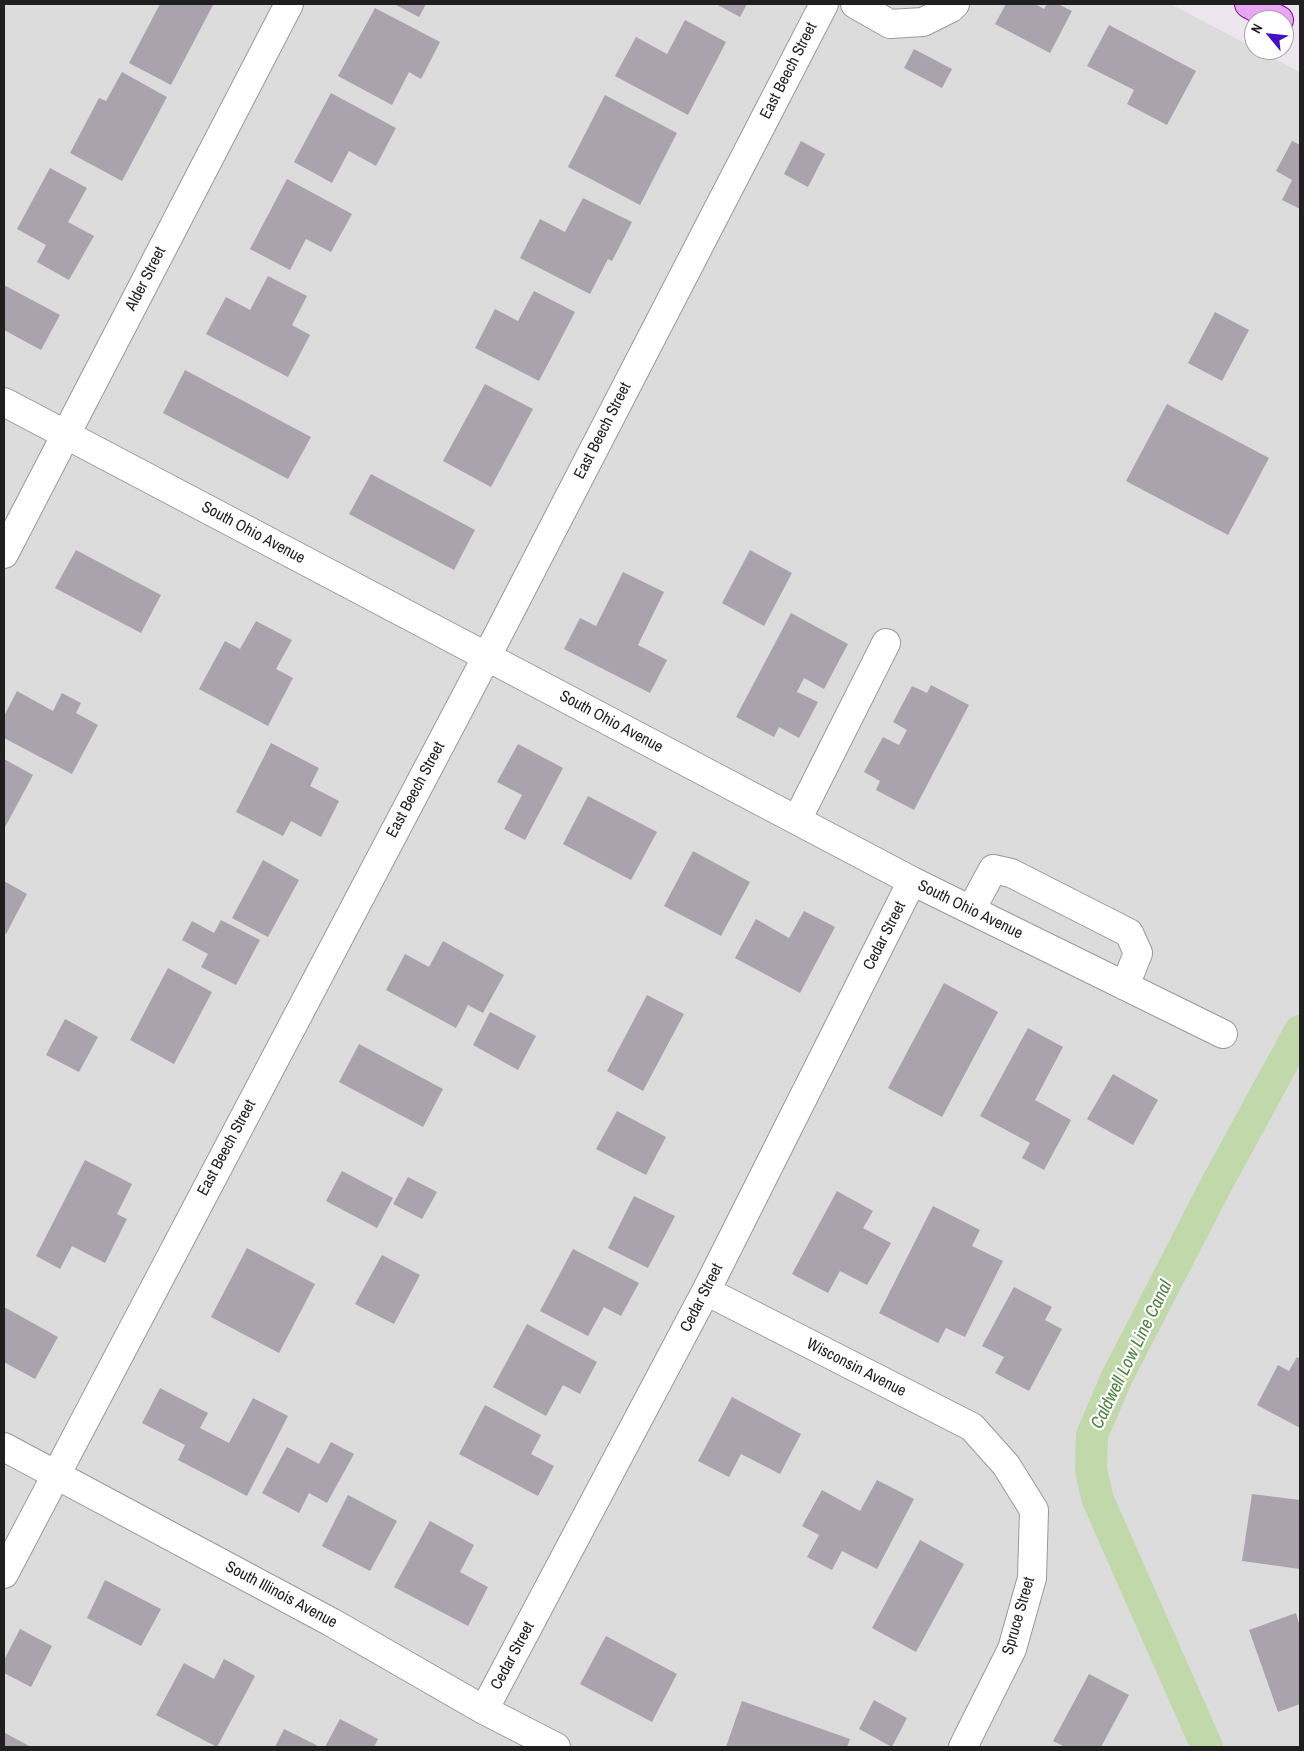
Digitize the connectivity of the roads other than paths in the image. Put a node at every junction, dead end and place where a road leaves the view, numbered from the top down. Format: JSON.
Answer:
{"nodes":[{"id":1,"x":289,"y":4,"type":"edge"},
{"id":2,"x":824,"y":4,"type":"edge"},
{"id":3,"x":855,"y":4,"type":"edge"},
{"id":4,"x":955,"y":4,"type":"edge"},
{"id":5,"x":1249,"y":4,"type":"edge"},
{"id":6,"x":1260,"y":10,"type":"edge"},
{"id":7,"x":4,"y":402,"type":"edge"},
{"id":8,"x":66,"y":434,"type":"junction"},
{"id":9,"x":4,"y":554,"type":"edge"},
{"id":10,"x":886,"y":644,"type":"dead end"},
{"id":11,"x":487,"y":656,"type":"junction"},
{"id":12,"x":797,"y":820,"type":"junction"},
{"id":13,"x":912,"y":881,"type":"junction"},
{"id":14,"x":970,"y":910,"type":"junction"},
{"id":15,"x":1125,"y":986,"type":"junction"},
{"id":16,"x":1223,"y":1034,"type":"dead end"},
{"id":17,"x":706,"y":1291,"type":"junction"},
{"id":18,"x":4,"y":1447,"type":"edge"},
{"id":19,"x":998,"y":1456,"type":"joint"},
{"id":20,"x":56,"y":1474,"type":"junction"},
{"id":21,"x":4,"y":1574,"type":"edge"},
{"id":22,"x":484,"y":1710,"type":"junction"},
{"id":23,"x":556,"y":1747,"type":"edge"},
{"id":24,"x":963,"y":1747,"type":"edge"}],
"edges":[{"from":1,"to":8,"type":"street","name":"Alder Street"},
{"from":2,"to":11,"type":"street","name":"East Beech Street"},
{"from":3,"to":4,"type":"street"},
{"from":5,"to":6,"type":"main road"},
{"from":7,"to":8,"type":"street","name":"South Ohio Avenue"},
{"from":8,"to":9,"type":"street","name":"Alder Street"},
{"from":8,"to":11,"type":"street","name":"South Ohio Avenue"},
{"from":10,"to":12,"type":"street"},
{"from":11,"to":12,"type":"street","name":"South Ohio Avenue"},
{"from":11,"to":20,"type":"street","name":"East Beech Street"},
{"from":12,"to":13,"type":"street","name":"South Ohio Avenue"},
{"from":13,"to":14,"type":"street","name":"South Ohio Avenue"},
{"from":13,"to":17,"type":"street","name":"Cedar Street"},
{"from":14,"to":15,"type":"street","name":"South Ohio Avenue"},
{"from":14,"to":15,"type":"street"},
{"from":15,"to":16,"type":"street","name":"South Ohio Avenue"},
{"from":17,"to":19,"type":"street","name":"Wisconsin Avenue"},
{"from":17,"to":22,"type":"street","name":"Cedar Street"},
{"from":18,"to":20,"type":"street","name":"South Illinois Avenue"},
{"from":19,"to":24,"type":"street","name":"Spruce Street"},
{"from":20,"to":21,"type":"street","name":"East Beech Street"},
{"from":20,"to":22,"type":"street","name":"South Illinois Avenue"},
{"from":22,"to":23,"type":"street","name":"South Illinois Avenue"}]}
